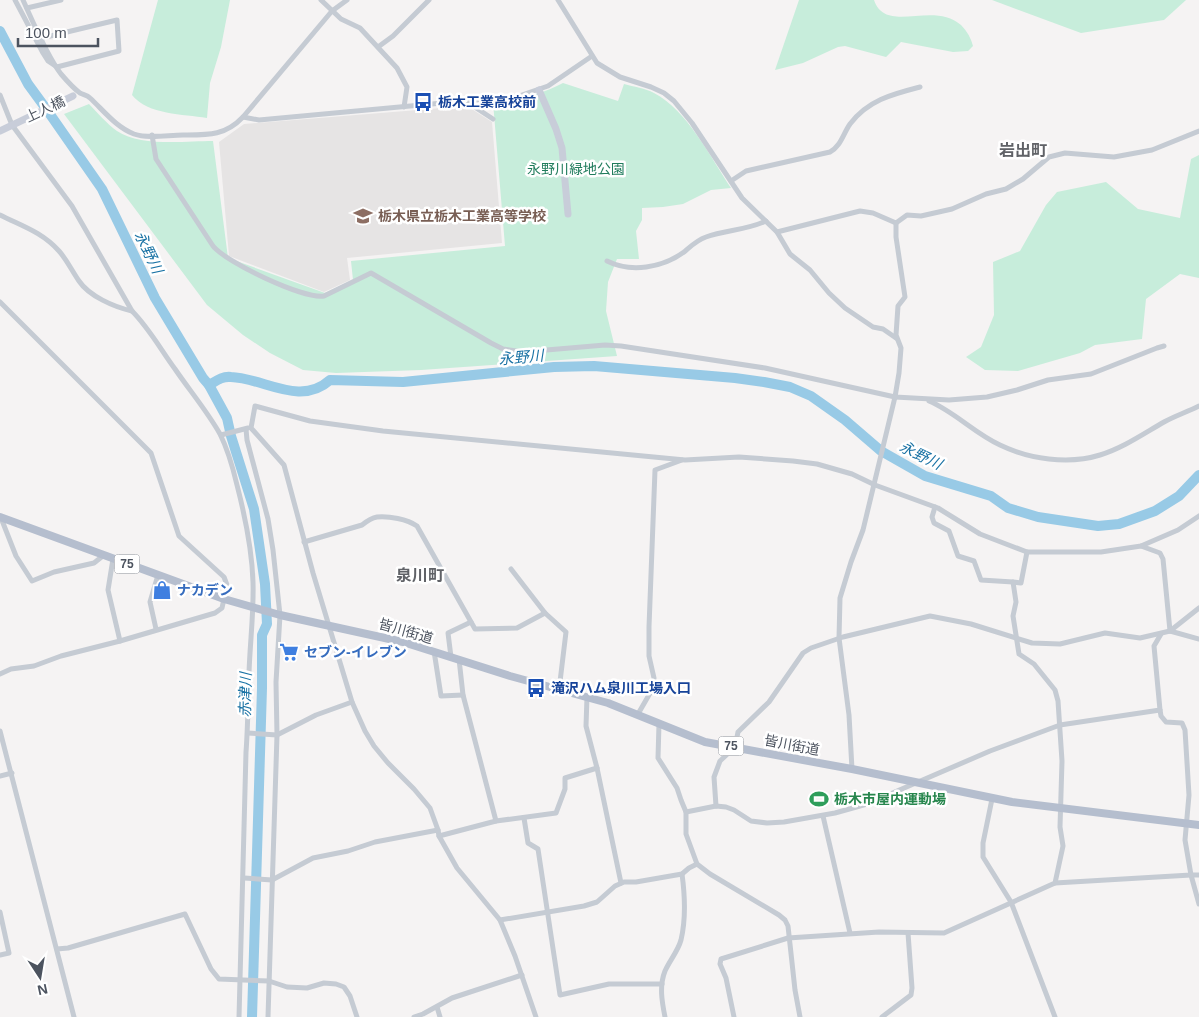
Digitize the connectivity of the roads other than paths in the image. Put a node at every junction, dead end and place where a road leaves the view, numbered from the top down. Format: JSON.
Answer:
{"nodes":[{"id":1,"x":15,"y":0,"type":"edge"},
{"id":2,"x":23,"y":0,"type":"edge"},
{"id":3,"x":61,"y":0,"type":"edge"},
{"id":4,"x":321,"y":0,"type":"edge"},
{"id":5,"x":347,"y":0,"type":"edge"},
{"id":6,"x":429,"y":0,"type":"edge"},
{"id":7,"x":558,"y":0,"type":"edge"},
{"id":8,"x":27,"y":8,"type":"junction"},
{"id":9,"x":332,"y":12,"type":"junction"},
{"id":10,"x":42,"y":38,"type":"junction"},
{"id":11,"x":378,"y":47,"type":"junction"},
{"id":12,"x":592,"y":56,"type":"junction"},
{"id":13,"x":56,"y":67,"type":"junction"},
{"id":14,"x":920,"y":88,"type":"dead end"},
{"id":15,"x":539,"y":90,"type":"junction"},
{"id":16,"x":82,"y":94,"type":"junction"},
{"id":17,"x":0,"y":95,"type":"edge"},
{"id":18,"x":73,"y":96,"type":"joint"},
{"id":19,"x":467,"y":102,"type":"junction"},
{"id":20,"x":404,"y":107,"type":"junction"},
{"id":21,"x":243,"y":117,"type":"junction"},
{"id":22,"x":493,"y":119,"type":"dead end"},
{"id":23,"x":14,"y":124,"type":"junction"},
{"id":24,"x":0,"y":131,"type":"edge"},
{"id":25,"x":1199,"y":131,"type":"edge"},
{"id":26,"x":152,"y":136,"type":"junction"},
{"id":27,"x":731,"y":181,"type":"junction"},
{"id":28,"x":568,"y":214,"type":"dead end"},
{"id":29,"x":0,"y":215,"type":"edge"},
{"id":30,"x":766,"y":221,"type":"junction"},
{"id":31,"x":896,"y":223,"type":"junction"},
{"id":32,"x":777,"y":232,"type":"junction"},
{"id":33,"x":607,"y":261,"type":"dead end"},
{"id":34,"x":0,"y":302,"type":"edge"},
{"id":35,"x":132,"y":311,"type":"junction"},
{"id":36,"x":896,"y":339,"type":"junction"},
{"id":37,"x":1164,"y":346,"type":"dead end"},
{"id":38,"x":895,"y":397,"type":"junction"},
{"id":39,"x":924,"y":399,"type":"junction"},
{"id":40,"x":1199,"y":406,"type":"edge"},
{"id":41,"x":246,"y":429,"type":"junction"},
{"id":42,"x":222,"y":435,"type":"junction"},
{"id":43,"x":685,"y":460,"type":"junction"},
{"id":44,"x":875,"y":485,"type":"junction"},
{"id":45,"x":935,"y":507,"type":"junction"},
{"id":46,"x":1199,"y":516,"type":"edge"},
{"id":47,"x":0,"y":518,"type":"edge"},
{"id":48,"x":304,"y":542,"type":"junction"},
{"id":49,"x":1141,"y":546,"type":"junction"},
{"id":50,"x":1027,"y":552,"type":"junction"},
{"id":51,"x":104,"y":555,"type":"junction"},
{"id":52,"x":114,"y":559,"type":"junction"},
{"id":53,"x":512,"y":569,"type":"dead end"},
{"id":54,"x":158,"y":575,"type":"junction"},
{"id":55,"x":1013,"y":582,"type":"junction"},
{"id":56,"x":224,"y":599,"type":"junction"},
{"id":57,"x":254,"y":608,"type":"junction"},
{"id":58,"x":1199,"y":608,"type":"edge"},
{"id":59,"x":545,"y":613,"type":"junction"},
{"id":60,"x":278,"y":615,"type":"junction"},
{"id":61,"x":471,"y":622,"type":"junction"},
{"id":62,"x":330,"y":626,"type":"junction"},
{"id":63,"x":156,"y":629,"type":"junction"},
{"id":64,"x":1170,"y":630,"type":"junction"},
{"id":65,"x":1161,"y":634,"type":"junction"},
{"id":66,"x":1017,"y":637,"type":"junction"},
{"id":67,"x":839,"y":638,"type":"junction"},
{"id":68,"x":1199,"y":640,"type":"edge"},
{"id":69,"x":120,"y":641,"type":"junction"},
{"id":70,"x":434,"y":652,"type":"junction"},
{"id":71,"x":455,"y":658,"type":"junction"},
{"id":72,"x":0,"y":674,"type":"edge"},
{"id":73,"x":559,"y":691,"type":"junction"},
{"id":74,"x":463,"y":695,"type":"junction"},
{"id":75,"x":587,"y":697,"type":"junction"},
{"id":76,"x":352,"y":702,"type":"junction"},
{"id":77,"x":1160,"y":710,"type":"junction"},
{"id":78,"x":638,"y":714,"type":"junction"},
{"id":79,"x":659,"y":724,"type":"junction"},
{"id":80,"x":1060,"y":725,"type":"junction"},
{"id":81,"x":0,"y":732,"type":"edge"},
{"id":82,"x":250,"y":734,"type":"junction"},
{"id":83,"x":275,"y":735,"type":"junction"},
{"id":84,"x":735,"y":747,"type":"junction"},
{"id":85,"x":597,"y":768,"type":"junction"},
{"id":86,"x":852,"y":769,"type":"junction"},
{"id":87,"x":12,"y":773,"type":"junction"},
{"id":88,"x":0,"y":776,"type":"edge"},
{"id":89,"x":914,"y":783,"type":"junction"},
{"id":90,"x":992,"y":799,"type":"junction"},
{"id":91,"x":716,"y":806,"type":"junction"},
{"id":92,"x":1061,"y":808,"type":"junction"},
{"id":93,"x":686,"y":812,"type":"junction"},
{"id":94,"x":823,"y":816,"type":"junction"},
{"id":95,"x":524,"y":818,"type":"junction"},
{"id":96,"x":496,"y":821,"type":"junction"},
{"id":97,"x":1186,"y":823,"type":"junction"},
{"id":98,"x":1199,"y":825,"type":"edge"},
{"id":99,"x":438,"y":830,"type":"junction"},
{"id":100,"x":439,"y":836,"type":"junction"},
{"id":101,"x":697,"y":864,"type":"junction"},
{"id":102,"x":682,"y":874,"type":"junction"},
{"id":103,"x":1191,"y":875,"type":"junction"},
{"id":104,"x":1199,"y":875,"type":"edge"},
{"id":105,"x":244,"y":878,"type":"junction"},
{"id":106,"x":269,"y":880,"type":"junction"},
{"id":107,"x":621,"y":883,"type":"junction"},
{"id":108,"x":1056,"y":884,"type":"junction"},
{"id":109,"x":1011,"y":902,"type":"junction"},
{"id":110,"x":1199,"y":904,"type":"edge"},
{"id":111,"x":0,"y":912,"type":"edge"},
{"id":112,"x":548,"y":912,"type":"junction"},
{"id":113,"x":500,"y":920,"type":"junction"},
{"id":114,"x":850,"y":933,"type":"junction"},
{"id":115,"x":908,"y":933,"type":"junction"},
{"id":116,"x":788,"y":938,"type":"junction"},
{"id":117,"x":57,"y":949,"type":"junction"},
{"id":118,"x":0,"y":955,"type":"edge"},
{"id":119,"x":522,"y":975,"type":"junction"},
{"id":120,"x":240,"y":979,"type":"junction"},
{"id":121,"x":269,"y":980,"type":"junction"},
{"id":122,"x":662,"y":984,"type":"junction"},
{"id":123,"x":437,"y":1007,"type":"junction"},
{"id":124,"x":892,"y":1010,"type":"junction"},
{"id":125,"x":74,"y":1017,"type":"edge"},
{"id":126,"x":239,"y":1017,"type":"edge"},
{"id":127,"x":268,"y":1017,"type":"edge"},
{"id":128,"x":357,"y":1017,"type":"edge"},
{"id":129,"x":414,"y":1017,"type":"edge"},
{"id":130,"x":440,"y":1017,"type":"edge"},
{"id":131,"x":536,"y":1017,"type":"edge"},
{"id":132,"x":666,"y":1017,"type":"edge"},
{"id":133,"x":734,"y":1017,"type":"edge"},
{"id":134,"x":800,"y":1017,"type":"edge"},
{"id":135,"x":882,"y":1017,"type":"edge"},
{"id":136,"x":893,"y":1017,"type":"edge"},
{"id":137,"x":1055,"y":1017,"type":"edge"}],
"edges":[{"from":1,"to":13,"type":"street"},
{"from":2,"to":8,"type":"street"},
{"from":3,"to":8,"type":"street"},
{"from":4,"to":9,"type":"street"},
{"from":5,"to":9,"type":"street"},
{"from":6,"to":11,"type":"street"},
{"from":7,"to":12,"type":"street"},
{"from":8,"to":10,"type":"street"},
{"from":9,"to":11,"type":"street"},
{"from":9,"to":21,"type":"street"},
{"from":10,"to":13,"type":"street"},
{"from":10,"to":13,"type":"street"},
{"from":11,"to":20,"type":"street"},
{"from":12,"to":15,"type":"street"},
{"from":12,"to":27,"type":"street"},
{"from":13,"to":16,"type":"street"},
{"from":14,"to":27,"type":"street"},
{"from":15,"to":19,"type":"street"},
{"from":15,"to":28,"type":"street"},
{"from":16,"to":18,"type":"street"},
{"from":16,"to":26,"type":"street"},
{"from":17,"to":23,"type":"street"},
{"from":18,"to":23,"type":"street","name":"上人橋"},
{"from":19,"to":20,"type":"street"},
{"from":19,"to":22,"type":"street"},
{"from":20,"to":21,"type":"street"},
{"from":21,"to":26,"type":"street"},
{"from":23,"to":24,"type":"street","name":"上人橋"},
{"from":23,"to":35,"type":"street"},
{"from":25,"to":31,"type":"street"},
{"from":26,"to":38,"type":"street"},
{"from":27,"to":30,"type":"street"},
{"from":29,"to":35,"type":"street"},
{"from":30,"to":32,"type":"street"},
{"from":30,"to":33,"type":"street"},
{"from":31,"to":32,"type":"street"},
{"from":31,"to":36,"type":"street"},
{"from":32,"to":36,"type":"street"},
{"from":34,"to":56,"type":"street"},
{"from":35,"to":42,"type":"street"},
{"from":36,"to":38,"type":"street"},
{"from":37,"to":39,"type":"street"},
{"from":38,"to":39,"type":"street"},
{"from":38,"to":44,"type":"street"},
{"from":39,"to":40,"type":"street"},
{"from":41,"to":42,"type":"street"},
{"from":41,"to":43,"type":"street"},
{"from":41,"to":48,"type":"street"},
{"from":41,"to":60,"type":"street"},
{"from":42,"to":57,"type":"street"},
{"from":43,"to":44,"type":"street"},
{"from":43,"to":78,"type":"street"},
{"from":44,"to":45,"type":"street"},
{"from":44,"to":67,"type":"street"},
{"from":45,"to":50,"type":"street"},
{"from":45,"to":55,"type":"street"},
{"from":46,"to":49,"type":"street"},
{"from":47,"to":51,"type":"main road","number":"75"},
{"from":47,"to":51,"type":"street"},
{"from":48,"to":61,"type":"street"},
{"from":48,"to":62,"type":"street"},
{"from":49,"to":50,"type":"street"},
{"from":49,"to":64,"type":"street"},
{"from":50,"to":55,"type":"street"},
{"from":51,"to":52,"type":"main road","number":"75"},
{"from":52,"to":54,"type":"main road","number":"75"},
{"from":52,"to":69,"type":"street"},
{"from":53,"to":59,"type":"street"},
{"from":54,"to":56,"type":"main road","number":"75"},
{"from":54,"to":63,"type":"street"},
{"from":55,"to":66,"type":"street"},
{"from":56,"to":57,"type":"main road","number":"75"},
{"from":56,"to":63,"type":"street"},
{"from":57,"to":60,"type":"main road","number":"75"},
{"from":57,"to":82,"type":"street"},
{"from":58,"to":64,"type":"street"},
{"from":59,"to":61,"type":"street"},
{"from":59,"to":73,"type":"street"},
{"from":60,"to":62,"type":"main road","name":"皆川街道","number":"75"},
{"from":60,"to":83,"type":"street"},
{"from":61,"to":71,"type":"street"},
{"from":62,"to":70,"type":"main road","name":"皆川街道","number":"75"},
{"from":62,"to":76,"type":"street"},
{"from":63,"to":69,"type":"street"},
{"from":64,"to":65,"type":"street"},
{"from":64,"to":68,"type":"street"},
{"from":65,"to":66,"type":"street"},
{"from":65,"to":77,"type":"street"},
{"from":66,"to":67,"type":"street"},
{"from":66,"to":80,"type":"street"},
{"from":67,"to":84,"type":"street"},
{"from":67,"to":86,"type":"street"},
{"from":69,"to":72,"type":"street"},
{"from":70,"to":71,"type":"main road","name":"皆川街道","number":"75"},
{"from":70,"to":74,"type":"street"},
{"from":71,"to":73,"type":"main road","name":"皆川街道","number":"75"},
{"from":71,"to":74,"type":"street"},
{"from":73,"to":75,"type":"main road","name":"皆川街道","number":"75"},
{"from":74,"to":96,"type":"street"},
{"from":75,"to":78,"type":"main road","name":"皆川街道","number":"75"},
{"from":75,"to":85,"type":"street"},
{"from":76,"to":83,"type":"street"},
{"from":76,"to":99,"type":"street"},
{"from":77,"to":80,"type":"street"},
{"from":77,"to":97,"type":"street"},
{"from":78,"to":79,"type":"main road","name":"皆川街道","number":"75"},
{"from":79,"to":84,"type":"main road","name":"皆川街道","number":"75"},
{"from":79,"to":93,"type":"street"},
{"from":80,"to":89,"type":"street"},
{"from":80,"to":92,"type":"street"},
{"from":81,"to":87,"type":"street"},
{"from":82,"to":83,"type":"street"},
{"from":82,"to":105,"type":"street"},
{"from":83,"to":106,"type":"street"},
{"from":84,"to":86,"type":"main road","name":"皆川街道","number":"75"},
{"from":84,"to":91,"type":"street"},
{"from":85,"to":95,"type":"street"},
{"from":85,"to":107,"type":"street"},
{"from":86,"to":89,"type":"main road","name":"皆川街道","number":"75"},
{"from":87,"to":88,"type":"street"},
{"from":87,"to":117,"type":"street"},
{"from":89,"to":90,"type":"main road","name":"皆川街道","number":"75"},
{"from":89,"to":94,"type":"street"},
{"from":90,"to":92,"type":"main road","name":"皆川街道","number":"75"},
{"from":90,"to":109,"type":"street"},
{"from":91,"to":93,"type":"street"},
{"from":91,"to":94,"type":"street"},
{"from":92,"to":97,"type":"main road","name":"皆川街道","number":"75"},
{"from":92,"to":108,"type":"street"},
{"from":93,"to":101,"type":"street"},
{"from":94,"to":114,"type":"street"},
{"from":95,"to":96,"type":"street"},
{"from":95,"to":112,"type":"street"},
{"from":96,"to":100,"type":"street"},
{"from":97,"to":98,"type":"main road","name":"皆川街道","number":"75"},
{"from":97,"to":103,"type":"street"},
{"from":99,"to":100,"type":"street"},
{"from":99,"to":106,"type":"street"},
{"from":100,"to":113,"type":"street"},
{"from":101,"to":102,"type":"street"},
{"from":101,"to":116,"type":"street"},
{"from":102,"to":107,"type":"street"},
{"from":102,"to":122,"type":"street"},
{"from":103,"to":104,"type":"street"},
{"from":103,"to":108,"type":"street"},
{"from":103,"to":110,"type":"street"},
{"from":105,"to":106,"type":"street"},
{"from":105,"to":120,"type":"street"},
{"from":106,"to":121,"type":"street"},
{"from":107,"to":112,"type":"street"},
{"from":108,"to":109,"type":"street"},
{"from":109,"to":115,"type":"street"},
{"from":109,"to":137,"type":"street"},
{"from":111,"to":118,"type":"street"},
{"from":112,"to":113,"type":"street"},
{"from":112,"to":122,"type":"street"},
{"from":113,"to":119,"type":"street"},
{"from":114,"to":115,"type":"street"},
{"from":114,"to":116,"type":"street"},
{"from":115,"to":124,"type":"street"},
{"from":116,"to":133,"type":"street"},
{"from":116,"to":134,"type":"street"},
{"from":117,"to":120,"type":"street"},
{"from":117,"to":125,"type":"street"},
{"from":119,"to":123,"type":"street"},
{"from":119,"to":131,"type":"street"},
{"from":120,"to":121,"type":"street"},
{"from":120,"to":126,"type":"street"},
{"from":121,"to":127,"type":"street"},
{"from":121,"to":128,"type":"street"},
{"from":122,"to":132,"type":"street"},
{"from":123,"to":129,"type":"street"},
{"from":123,"to":130,"type":"street"},
{"from":124,"to":135,"type":"street"},
{"from":124,"to":136,"type":"street"}]}
